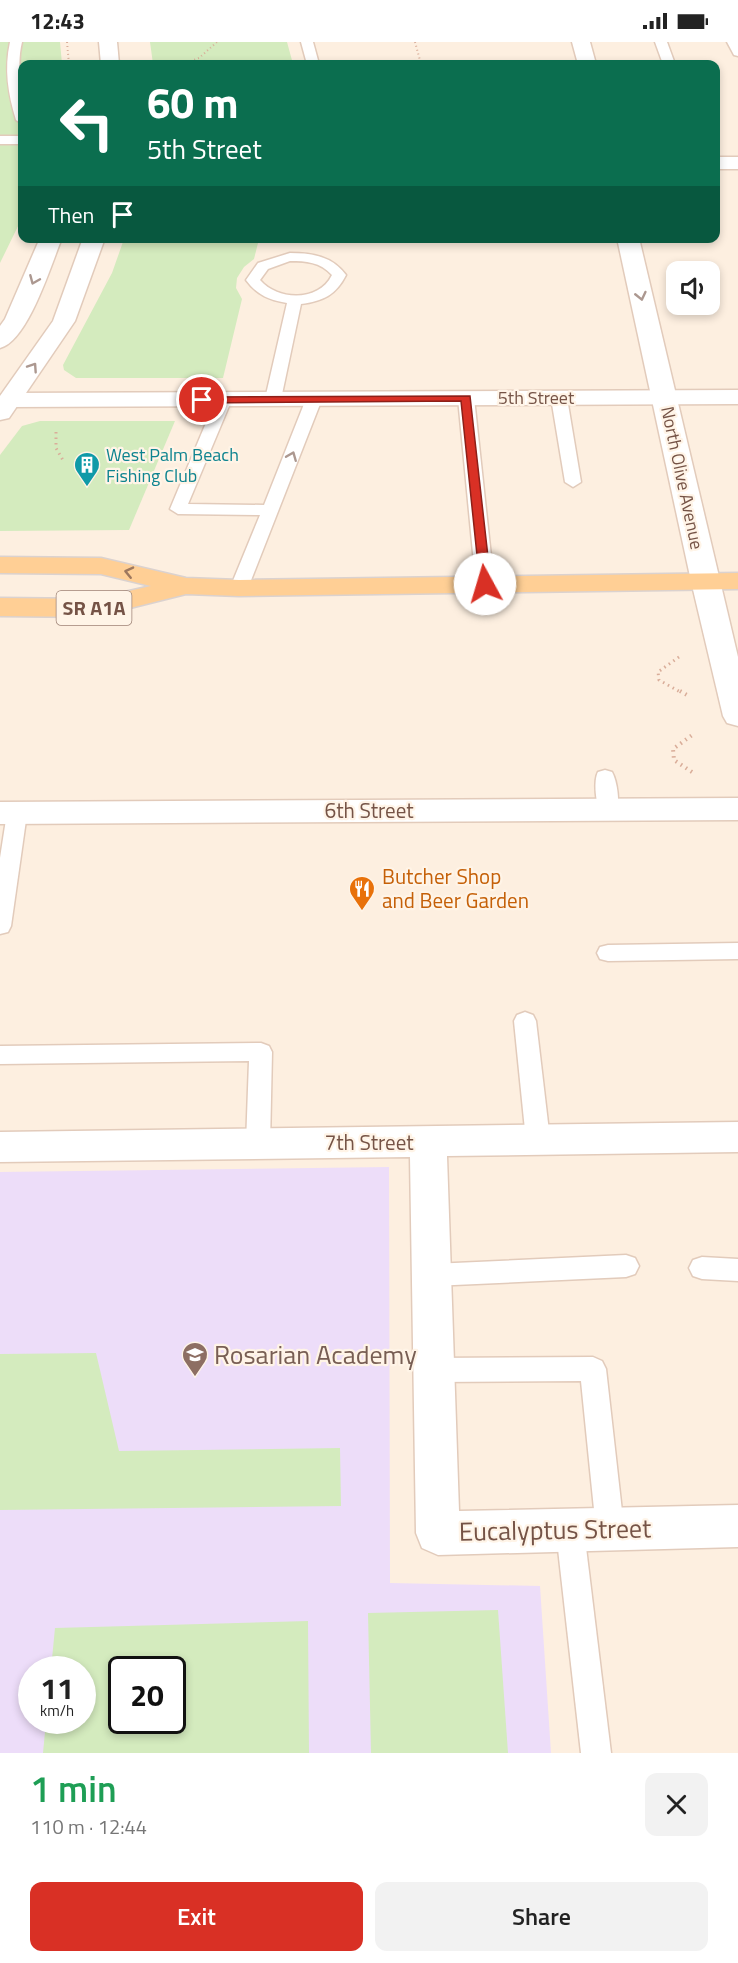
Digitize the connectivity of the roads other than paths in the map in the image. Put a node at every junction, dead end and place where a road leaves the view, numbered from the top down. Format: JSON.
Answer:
{"nodes":[{"id":1,"x":16,"y":42,"type":"edge"},
{"id":2,"x":108,"y":42,"type":"edge"},
{"id":3,"x":308,"y":42,"type":"edge"},
{"id":4,"x":581,"y":42,"type":"edge"},
{"id":5,"x":661,"y":42,"type":"edge"},
{"id":6,"x":733,"y":42,"type":"edge"},
{"id":7,"x":738,"y":53,"type":"edge"},
{"id":8,"x":110,"y":60,"type":"edge"},
{"id":9,"x":312,"y":60,"type":"edge"},
{"id":10,"x":586,"y":60,"type":"edge"},
{"id":11,"x":668,"y":60,"type":"edge"},
{"id":12,"x":18,"y":106,"type":"edge"},
{"id":13,"x":0,"y":140,"type":"edge"},
{"id":14,"x":18,"y":140,"type":"edge"},
{"id":15,"x":720,"y":163,"type":"edge"},
{"id":16,"x":738,"y":163,"type":"edge"},
{"id":17,"x":49,"y":243,"type":"edge"},
{"id":18,"x":92,"y":243,"type":"edge"},
{"id":19,"x":629,"y":243,"type":"edge"},
{"id":20,"x":294,"y":299,"type":"junction"},
{"id":21,"x":0,"y":340,"type":"edge"},
{"id":22,"x":664,"y":397,"type":"junction"},
{"id":23,"x":738,"y":397,"type":"edge"},
{"id":24,"x":466,"y":398,"type":"junction"},
{"id":25,"x":559,"y":398,"type":"junction"},
{"id":26,"x":224,"y":399,"type":"junction"},
{"id":27,"x":273,"y":399,"type":"junction"},
{"id":28,"x":314,"y":399,"type":"junction"},
{"id":29,"x":5,"y":406,"type":"edge"},
{"id":30,"x":573,"y":482,"type":"dead end"},
{"id":31,"x":270,"y":510,"type":"junction"},
{"id":32,"x":0,"y":565,"type":"edge"},
{"id":33,"x":705,"y":581,"type":"junction"},
{"id":34,"x":738,"y":581,"type":"edge"},
{"id":35,"x":485,"y":584,"type":"junction"},
{"id":36,"x":186,"y":586,"type":"junction"},
{"id":37,"x":239,"y":588,"type":"junction"},
{"id":38,"x":0,"y":607,"type":"edge"},
{"id":39,"x":738,"y":716,"type":"edge"},
{"id":40,"x":605,"y":777,"type":"dead end"},
{"id":41,"x":608,"y":809,"type":"junction"},
{"id":42,"x":738,"y":809,"type":"edge"},
{"id":43,"x":8,"y":813,"type":"edge"},
{"id":44,"x":0,"y":926,"type":"edge"},
{"id":45,"x":738,"y":951,"type":"edge"},
{"id":46,"x":608,"y":953,"type":"dead end"},
{"id":47,"x":525,"y":1021,"type":"dead end"},
{"id":48,"x":0,"y":1055,"type":"edge"},
{"id":49,"x":738,"y":1137,"type":"edge"},
{"id":50,"x":538,"y":1140,"type":"junction"},
{"id":51,"x":429,"y":1143,"type":"junction"},
{"id":52,"x":258,"y":1144,"type":"junction"},
{"id":53,"x":0,"y":1147,"type":"edge"},
{"id":54,"x":626,"y":1266,"type":"dead end"},
{"id":55,"x":702,"y":1268,"type":"dead end"},
{"id":56,"x":738,"y":1270,"type":"edge"},
{"id":57,"x":432,"y":1275,"type":"junction"},
{"id":58,"x":434,"y":1370,"type":"junction"},
{"id":59,"x":738,"y":1526,"type":"edge"},
{"id":60,"x":590,"y":1530,"type":"junction"},
{"id":61,"x":596,"y":1753,"type":"edge"}],
"edges":[{"from":1,"to":12,"type":"lane"},
{"from":2,"to":8,"type":"street"},
{"from":3,"to":9,"type":"lane"},
{"from":4,"to":10,"type":"street"},
{"from":5,"to":11,"type":"lane"},
{"from":6,"to":7,"type":"lane"},
{"from":13,"to":14,"type":"lane"},
{"from":15,"to":16,"type":"street"},
{"from":17,"to":21,"type":"street","one_way":true},
{"from":29,"to":18,"type":"street","one_way":true},
{"from":19,"to":22,"type":"street","name":"North Olive Avenue","one_way":true},
{"from":20,"to":20,"type":"lane"},
{"from":20,"to":27,"type":"lane"},
{"from":22,"to":23,"type":"street","name":"5th Street"},
{"from":22,"to":25,"type":"street","name":"5th Street"},
{"from":22,"to":33,"type":"street","name":"North Olive Avenue"},
{"from":24,"to":25,"type":"street","name":"5th Street"},
{"from":24,"to":28,"type":"street","name":"5th Street"},
{"from":24,"to":35,"type":"lane"},
{"from":25,"to":30,"type":"lane"},
{"from":26,"to":27,"type":"street","name":"5th Street"},
{"from":26,"to":29,"type":"street","name":"5th Street"},
{"from":26,"to":31,"type":"lane"},
{"from":27,"to":28,"type":"street","name":"5th Street"},
{"from":31,"to":28,"type":"lane","one_way":true},
{"from":31,"to":37,"type":"lane"},
{"from":36,"to":32,"type":"main road","number":"SR A1A","one_way":true},
{"from":33,"to":34,"type":"main road","number":"SR A1A"},
{"from":33,"to":35,"type":"main road","number":"SR A1A"},
{"from":33,"to":39,"type":"street","name":"North Olive Avenue"},
{"from":35,"to":37,"type":"main road","number":"SR A1A"},
{"from":36,"to":37,"type":"main road","number":"SR A1A"},
{"from":36,"to":38,"type":"main road","number":"SR A1A"},
{"from":40,"to":41,"type":"lane"},
{"from":41,"to":42,"type":"street","name":"6th Street"},
{"from":41,"to":43,"type":"street","name":"6th Street"},
{"from":43,"to":44,"type":"lane"},
{"from":45,"to":46,"type":"lane"},
{"from":47,"to":50,"type":"lane"},
{"from":48,"to":52,"type":"lane"},
{"from":49,"to":50,"type":"street","name":"7th Street"},
{"from":50,"to":51,"type":"street","name":"7th Street"},
{"from":51,"to":52,"type":"street","name":"7th Street"},
{"from":51,"to":57,"type":"street","name":"Eucalyptus Street"},
{"from":52,"to":53,"type":"street","name":"7th Street"},
{"from":54,"to":57,"type":"lane"},
{"from":55,"to":56,"type":"lane"},
{"from":57,"to":58,"type":"street","name":"Eucalyptus Street"},
{"from":58,"to":60,"type":"street","name":"Eucalyptus Street"},
{"from":58,"to":60,"type":"lane"},
{"from":59,"to":60,"type":"street","name":"Eucalyptus Street"},
{"from":60,"to":61,"type":"lane"}]}
